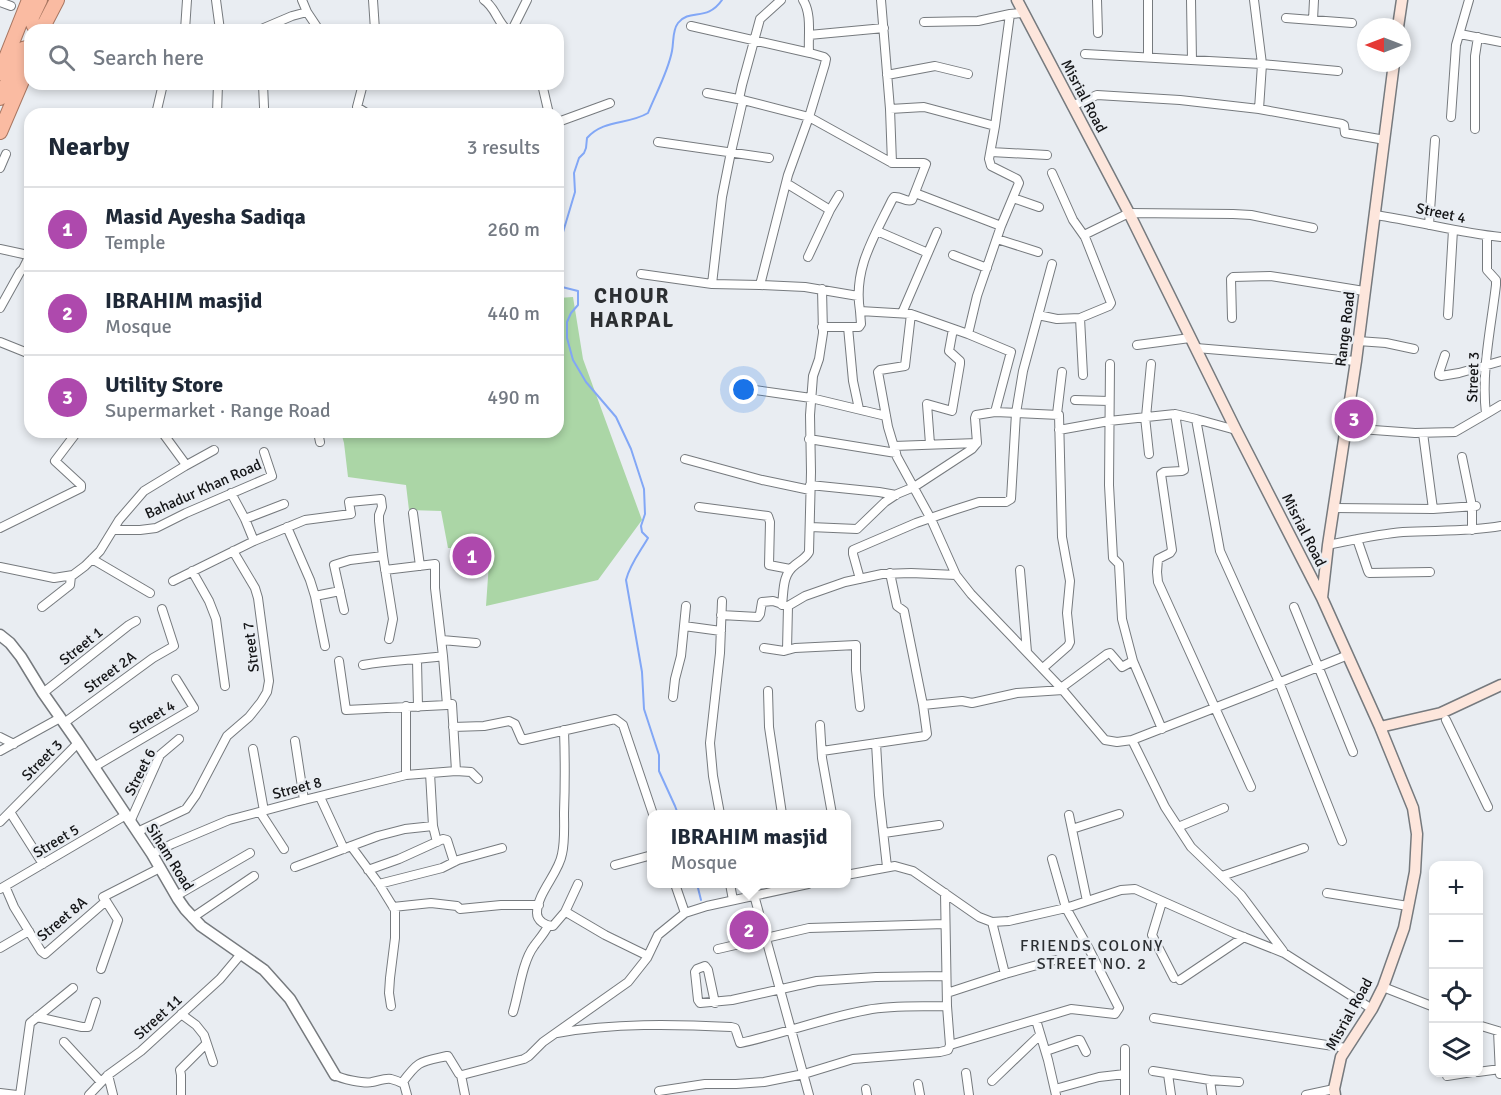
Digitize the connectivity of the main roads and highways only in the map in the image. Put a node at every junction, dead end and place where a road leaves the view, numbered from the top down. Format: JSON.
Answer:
{"nodes":[{"id":1,"x":29,"y":0,"type":"edge"},
{"id":2,"x":40,"y":0,"type":"edge"},
{"id":3,"x":57,"y":0,"type":"edge"},
{"id":4,"x":65,"y":0,"type":"edge"},
{"id":5,"x":1017,"y":0,"type":"edge"},
{"id":6,"x":1402,"y":0,"type":"edge"},
{"id":7,"x":1399,"y":18,"type":"edge"},
{"id":8,"x":33,"y":24,"type":"edge"},
{"id":9,"x":45,"y":24,"type":"edge"},
{"id":10,"x":55,"y":24,"type":"edge"},
{"id":11,"x":24,"y":49,"type":"edge"},
{"id":12,"x":1393,"y":72,"type":"edge"},
{"id":13,"x":0,"y":74,"type":"edge"},
{"id":14,"x":24,"y":76,"type":"edge"},
{"id":15,"x":25,"y":90,"type":"edge"},
{"id":16,"x":0,"y":98,"type":"edge"},
{"id":17,"x":0,"y":132,"type":"edge"},
{"id":18,"x":1322,"y":598,"type":"junction"},
{"id":19,"x":1501,"y":685,"type":"edge"},
{"id":20,"x":1380,"y":727,"type":"junction"},
{"id":21,"x":1335,"y":1092,"type":"edge"}],
"edges":[{"from":1,"to":13,"type":"highway"},
{"from":2,"to":8,"type":"highway"},
{"from":3,"to":9,"type":"highway"},
{"from":4,"to":10,"type":"highway"},
{"from":5,"to":18,"type":"main road","name":"Misrial Road"},
{"from":6,"to":7,"type":"main road"},
{"from":11,"to":16,"type":"highway"},
{"from":12,"to":18,"type":"main road","name":"Range Road"},
{"from":14,"to":17,"type":"highway"},
{"from":15,"to":17,"type":"highway"},
{"from":18,"to":20,"type":"main road","name":"Misrial Road"},
{"from":19,"to":20,"type":"main road"},
{"from":20,"to":21,"type":"main road","name":"Misrial Road"}]}
